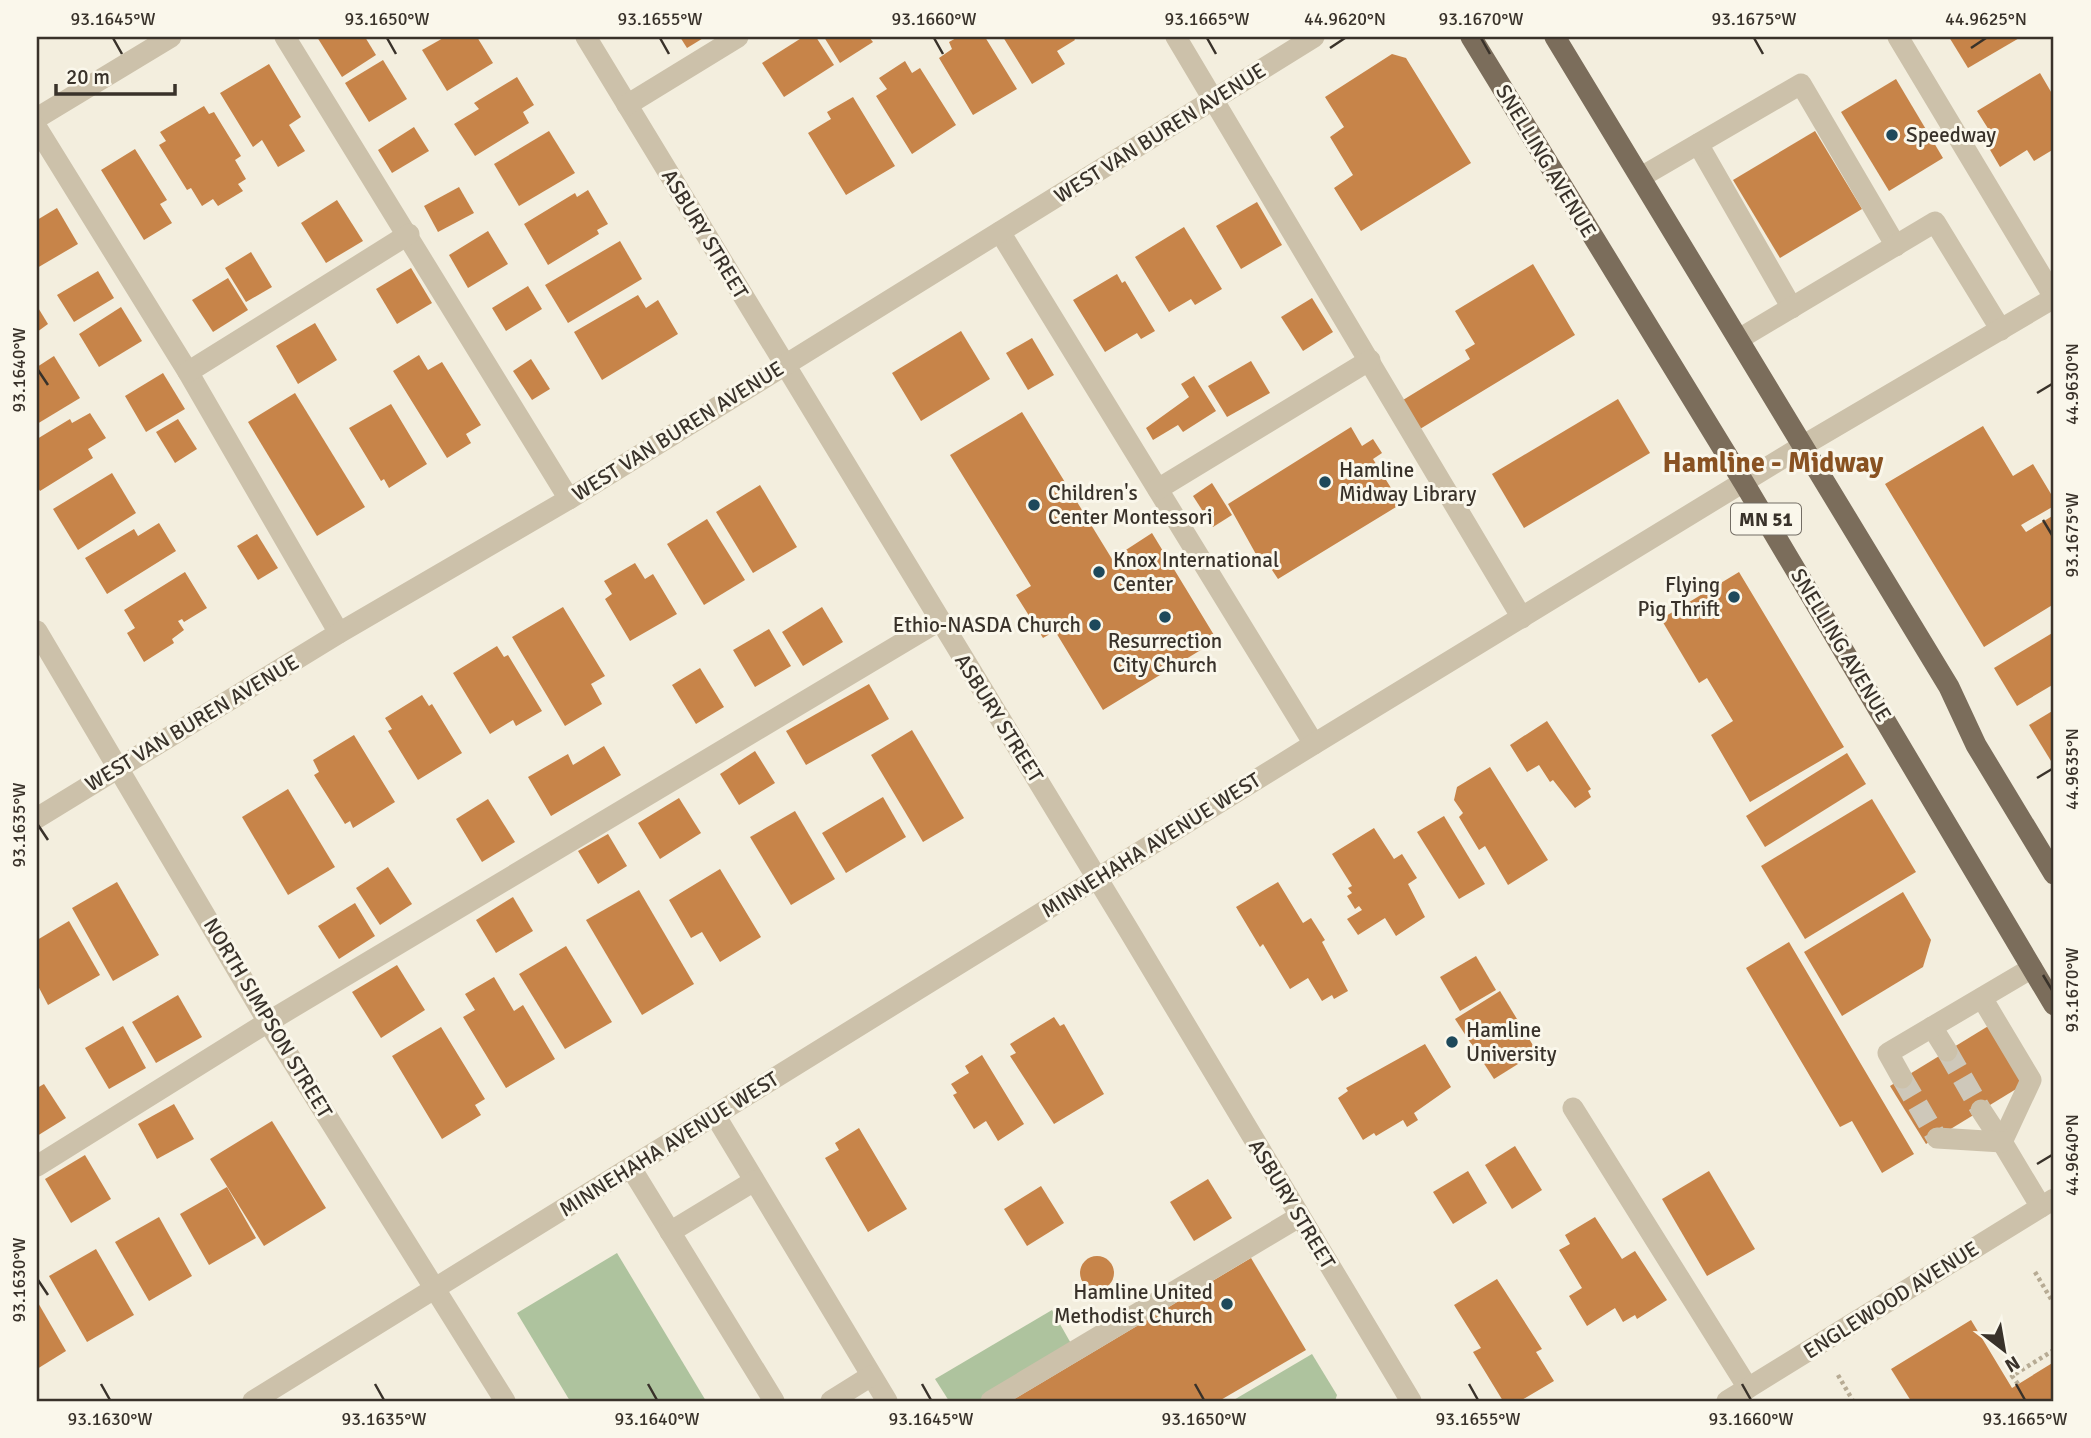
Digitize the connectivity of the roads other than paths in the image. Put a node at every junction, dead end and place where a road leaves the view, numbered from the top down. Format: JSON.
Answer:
{"nodes":[{"id":1,"x":171,"y":37,"type":"edge"},
{"id":2,"x":285,"y":37,"type":"edge"},
{"id":3,"x":586,"y":37,"type":"edge"},
{"id":4,"x":738,"y":37,"type":"edge"},
{"id":5,"x":1176,"y":37,"type":"edge"},
{"id":6,"x":1314,"y":37,"type":"edge"},
{"id":7,"x":1471,"y":37,"type":"edge"},
{"id":8,"x":1555,"y":37,"type":"edge"},
{"id":9,"x":1898,"y":37,"type":"edge"},
{"id":10,"x":1214,"y":100,"type":"junction"},
{"id":11,"x":627,"y":104,"type":"junction"},
{"id":12,"x":37,"y":118,"type":"edge"},
{"id":13,"x":37,"y":128,"type":"edge"},
{"id":14,"x":1698,"y":144,"type":"junction"},
{"id":15,"x":1641,"y":177,"type":"junction"},
{"id":16,"x":1000,"y":232,"type":"junction"},
{"id":17,"x":409,"y":234,"type":"junction"},
{"id":18,"x":1896,"y":246,"type":"junction"},
{"id":19,"x":2054,"y":298,"type":"edge"},
{"id":20,"x":1792,"y":307,"type":"junction"},
{"id":21,"x":2001,"y":330,"type":"junction"},
{"id":22,"x":1739,"y":340,"type":"junction"},
{"id":23,"x":1370,"y":360,"type":"junction"},
{"id":24,"x":785,"y":365,"type":"junction"},
{"id":25,"x":188,"y":372,"type":"junction"},
{"id":26,"x":1804,"y":445,"type":"junction"},
{"id":27,"x":1744,"y":483,"type":"junction"},
{"id":28,"x":1158,"y":489,"type":"junction"},
{"id":29,"x":569,"y":499,"type":"junction"},
{"id":30,"x":1522,"y":618,"type":"junction"},
{"id":31,"x":939,"y":621,"type":"junction"},
{"id":32,"x":37,"y":631,"type":"edge"},
{"id":33,"x":339,"y":633,"type":"junction"},
{"id":34,"x":1314,"y":744,"type":"junction"},
{"id":35,"x":120,"y":767,"type":"junction"},
{"id":36,"x":37,"y":818,"type":"edge"},
{"id":37,"x":2054,"y":874,"type":"edge"},
{"id":38,"x":1097,"y":878,"type":"junction"},
{"id":39,"x":2032,"y":968,"type":"junction"},
{"id":40,"x":1982,"y":998,"type":"junction"},
{"id":41,"x":2054,"y":1005,"type":"edge"},
{"id":42,"x":268,"y":1022,"type":"junction"},
{"id":43,"x":1932,"y":1027,"type":"junction"},
{"id":44,"x":1947,"y":1051,"type":"tunnel mouth"},
{"id":45,"x":1902,"y":1078,"type":"tunnel mouth"},
{"id":46,"x":1573,"y":1108,"type":"dead end"},
{"id":47,"x":1981,"y":1110,"type":"tunnel mouth"},
{"id":48,"x":715,"y":1115,"type":"junction"},
{"id":49,"x":1937,"y":1138,"type":"dead end"},
{"id":50,"x":2001,"y":1142,"type":"junction"},
{"id":51,"x":37,"y":1166,"type":"edge"},
{"id":52,"x":631,"y":1168,"type":"junction"},
{"id":53,"x":754,"y":1181,"type":"junction"},
{"id":54,"x":2048,"y":1203,"type":"edge"},
{"id":55,"x":1299,"y":1217,"type":"junction"},
{"id":56,"x":670,"y":1232,"type":"junction"},
{"id":57,"x":436,"y":1289,"type":"junction"},
{"id":58,"x":872,"y":1376,"type":"junction"},
{"id":59,"x":1748,"y":1388,"type":"junction"},
{"id":60,"x":253,"y":1401,"type":"edge"},
{"id":61,"x":505,"y":1401,"type":"edge"},
{"id":62,"x":774,"y":1401,"type":"edge"},
{"id":63,"x":831,"y":1401,"type":"edge"},
{"id":64,"x":887,"y":1401,"type":"edge"},
{"id":65,"x":991,"y":1401,"type":"edge"},
{"id":66,"x":1411,"y":1401,"type":"edge"},
{"id":67,"x":1727,"y":1401,"type":"edge"}],
"edges":[{"from":1,"to":12,"type":"street"},
{"from":2,"to":17,"type":"street"},
{"from":3,"to":11,"type":"street","name":"ASBURY STREET"},
{"from":4,"to":11,"type":"street"},
{"from":5,"to":10,"type":"street"},
{"from":6,"to":10,"type":"street","name":"WEST VAN BUREN AVENUE"},
{"from":7,"to":27,"type":"main road","name":"SNELLING AVENUE","number":"MN 51"},
{"from":8,"to":15,"type":"main road"},
{"from":9,"to":19,"type":"street"},
{"from":10,"to":16,"type":"street","name":"WEST VAN BUREN AVENUE"},
{"from":10,"to":23,"type":"street"},
{"from":11,"to":24,"type":"street","name":"ASBURY STREET"},
{"from":13,"to":25,"type":"street"},
{"from":14,"to":15,"type":"street"},
{"from":14,"to":18,"type":"street"},
{"from":14,"to":20,"type":"street"},
{"from":15,"to":22,"type":"main road"},
{"from":16,"to":24,"type":"street","name":"WEST VAN BUREN AVENUE"},
{"from":16,"to":28,"type":"street"},
{"from":17,"to":25,"type":"street"},
{"from":17,"to":29,"type":"street"},
{"from":18,"to":20,"type":"street"},
{"from":18,"to":21,"type":"street"},
{"from":19,"to":21,"type":"street","name":"MINNEHAHA AVENUE WEST"},
{"from":20,"to":22,"type":"street"},
{"from":21,"to":26,"type":"street","name":"MINNEHAHA AVENUE WEST"},
{"from":22,"to":26,"type":"main road"},
{"from":23,"to":28,"type":"street"},
{"from":23,"to":30,"type":"street"},
{"from":24,"to":29,"type":"street","name":"WEST VAN BUREN AVENUE"},
{"from":24,"to":31,"type":"street","name":"ASBURY STREET"},
{"from":25,"to":33,"type":"street"},
{"from":26,"to":27,"type":"street","name":"MINNEHAHA AVENUE WEST"},
{"from":26,"to":37,"type":"main road"},
{"from":27,"to":30,"type":"street","name":"MINNEHAHA AVENUE WEST"},
{"from":27,"to":39,"type":"main road","name":"SNELLING AVENUE","number":"MN 51"},
{"from":28,"to":34,"type":"street"},
{"from":29,"to":33,"type":"street","name":"WEST VAN BUREN AVENUE"},
{"from":30,"to":34,"type":"street","name":"MINNEHAHA AVENUE WEST"},
{"from":31,"to":38,"type":"street","name":"ASBURY STREET"},
{"from":31,"to":42,"type":"street"},
{"from":32,"to":35,"type":"street","name":"NORTH SIMPSON STREET"},
{"from":33,"to":35,"type":"street","name":"WEST VAN BUREN AVENUE"},
{"from":34,"to":38,"type":"street","name":"MINNEHAHA AVENUE WEST"},
{"from":35,"to":36,"type":"street","name":"WEST VAN BUREN AVENUE"},
{"from":35,"to":42,"type":"street","name":"NORTH SIMPSON STREET"},
{"from":38,"to":48,"type":"street","name":"MINNEHAHA AVENUE WEST"},
{"from":38,"to":55,"type":"street","name":"ASBURY STREET"},
{"from":39,"to":40,"type":"street"},
{"from":39,"to":41,"type":"main road","name":"SNELLING AVENUE","number":"MN 51"},
{"from":40,"to":43,"type":"street"},
{"from":40,"to":50,"type":"street"},
{"from":42,"to":51,"type":"street"},
{"from":42,"to":57,"type":"street","name":"NORTH SIMPSON STREET"},
{"from":43,"to":44,"type":"street"},
{"from":43,"to":45,"type":"street"},
{"from":46,"to":59,"type":"street"},
{"from":47,"to":50,"type":"street"},
{"from":48,"to":52,"type":"street","name":"MINNEHAHA AVENUE WEST"},
{"from":48,"to":53,"type":"street"},
{"from":49,"to":50,"type":"street"},
{"from":50,"to":54,"type":"street"},
{"from":52,"to":56,"type":"street"},
{"from":52,"to":57,"type":"street","name":"MINNEHAHA AVENUE WEST"},
{"from":53,"to":56,"type":"street"},
{"from":53,"to":58,"type":"street"},
{"from":54,"to":59,"type":"street","name":"ENGLEWOOD AVENUE"},
{"from":55,"to":65,"type":"street"},
{"from":55,"to":66,"type":"street","name":"ASBURY STREET"},
{"from":56,"to":62,"type":"street"},
{"from":57,"to":60,"type":"street","name":"MINNEHAHA AVENUE WEST"},
{"from":57,"to":61,"type":"street","name":"NORTH SIMPSON STREET"},
{"from":58,"to":63,"type":"street"},
{"from":58,"to":64,"type":"street"},
{"from":59,"to":67,"type":"street","name":"ENGLEWOOD AVENUE"}]}
